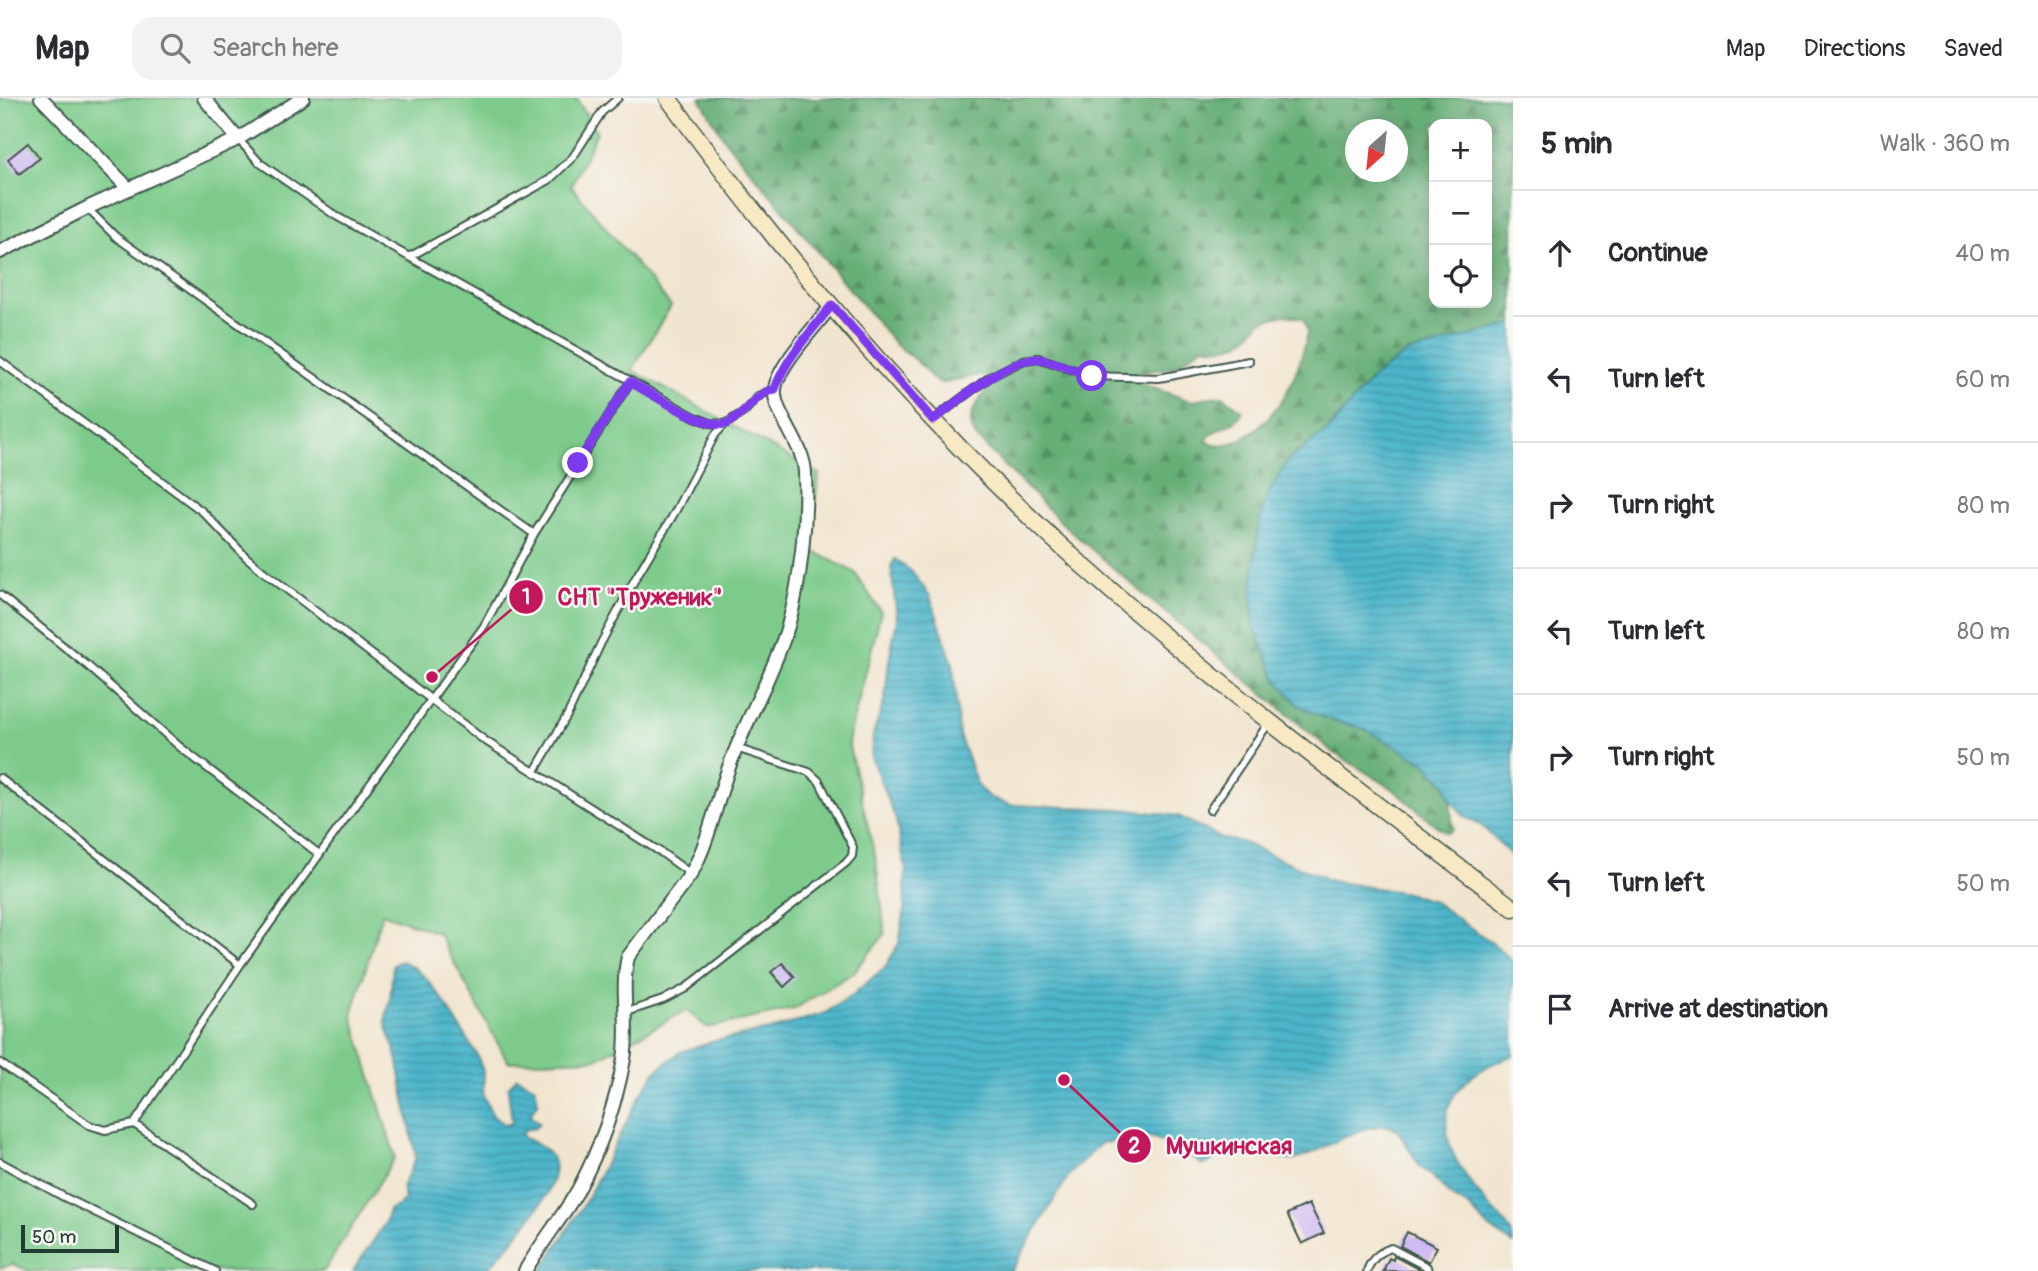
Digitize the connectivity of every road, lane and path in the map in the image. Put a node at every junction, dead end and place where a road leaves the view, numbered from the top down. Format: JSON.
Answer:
{"nodes":[{"id":1,"x":40,"y":98,"type":"edge"},
{"id":2,"x":204,"y":98,"type":"edge"},
{"id":3,"x":303,"y":98,"type":"edge"},
{"id":4,"x":618,"y":98,"type":"edge"},
{"id":5,"x":668,"y":98,"type":"edge"},
{"id":6,"x":238,"y":139,"type":"junction"},
{"id":7,"x":129,"y":189,"type":"junction"},
{"id":8,"x":87,"y":208,"type":"junction"},
{"id":9,"x":0,"y":252,"type":"edge"},
{"id":10,"x":409,"y":257,"type":"junction"},
{"id":11,"x":832,"y":305,"type":"junction"},
{"id":12,"x":0,"y":361,"type":"edge"},
{"id":13,"x":1249,"y":361,"type":"dead end"},
{"id":14,"x":630,"y":382,"type":"junction"},
{"id":15,"x":775,"y":389,"type":"junction"},
{"id":16,"x":933,"y":420,"type":"junction"},
{"id":17,"x":725,"y":425,"type":"junction"},
{"id":18,"x":534,"y":534,"type":"junction"},
{"id":19,"x":0,"y":594,"type":"edge"},
{"id":20,"x":432,"y":700,"type":"junction"},
{"id":21,"x":1269,"y":722,"type":"junction"},
{"id":22,"x":736,"y":748,"type":"junction"},
{"id":23,"x":535,"y":771,"type":"junction"},
{"id":24,"x":0,"y":778,"type":"edge"},
{"id":25,"x":1210,"y":810,"type":"dead end"},
{"id":26,"x":319,"y":853,"type":"junction"},
{"id":27,"x":691,"y":874,"type":"junction"},
{"id":28,"x":1513,"y":908,"type":"edge"},
{"id":29,"x":240,"y":965,"type":"junction"},
{"id":30,"x":627,"y":1012,"type":"junction"},
{"id":31,"x":0,"y":1063,"type":"edge"},
{"id":32,"x":134,"y":1125,"type":"junction"},
{"id":33,"x":0,"y":1162,"type":"edge"},
{"id":34,"x":253,"y":1204,"type":"dead end"},
{"id":35,"x":215,"y":1271,"type":"edge"},
{"id":36,"x":525,"y":1271,"type":"edge"},
{"id":37,"x":1367,"y":1271,"type":"edge"},
{"id":38,"x":1428,"y":1271,"type":"edge"}],
"edges":[{"from":1,"to":7,"type":"street"},
{"from":2,"to":6,"type":"street"},
{"from":3,"to":6,"type":"street"},
{"from":4,"to":10,"type":"lane"},
{"from":5,"to":11,"type":"street"},
{"from":6,"to":7,"type":"street"},
{"from":6,"to":10,"type":"lane"},
{"from":7,"to":8,"type":"street"},
{"from":8,"to":9,"type":"street"},
{"from":8,"to":18,"type":"lane"},
{"from":10,"to":14,"type":"lane"},
{"from":11,"to":15,"type":"street"},
{"from":11,"to":16,"type":"street"},
{"from":12,"to":20,"type":"lane"},
{"from":13,"to":16,"type":"lane"},
{"from":14,"to":17,"type":"lane"},
{"from":14,"to":18,"type":"lane"},
{"from":15,"to":17,"type":"lane"},
{"from":15,"to":22,"type":"street"},
{"from":16,"to":21,"type":"street"},
{"from":17,"to":23,"type":"lane"},
{"from":18,"to":20,"type":"lane"},
{"from":19,"to":26,"type":"lane"},
{"from":20,"to":23,"type":"lane"},
{"from":20,"to":26,"type":"lane"},
{"from":21,"to":25,"type":"lane"},
{"from":21,"to":28,"type":"street"},
{"from":22,"to":27,"type":"street"},
{"from":22,"to":30,"type":"lane"},
{"from":23,"to":27,"type":"lane"},
{"from":24,"to":29,"type":"lane"},
{"from":26,"to":29,"type":"lane"},
{"from":27,"to":30,"type":"street"},
{"from":29,"to":32,"type":"lane"},
{"from":30,"to":36,"type":"street"},
{"from":31,"to":32,"type":"lane"},
{"from":32,"to":34,"type":"lane"},
{"from":33,"to":35,"type":"lane"},
{"from":37,"to":38,"type":"lane"}]}
